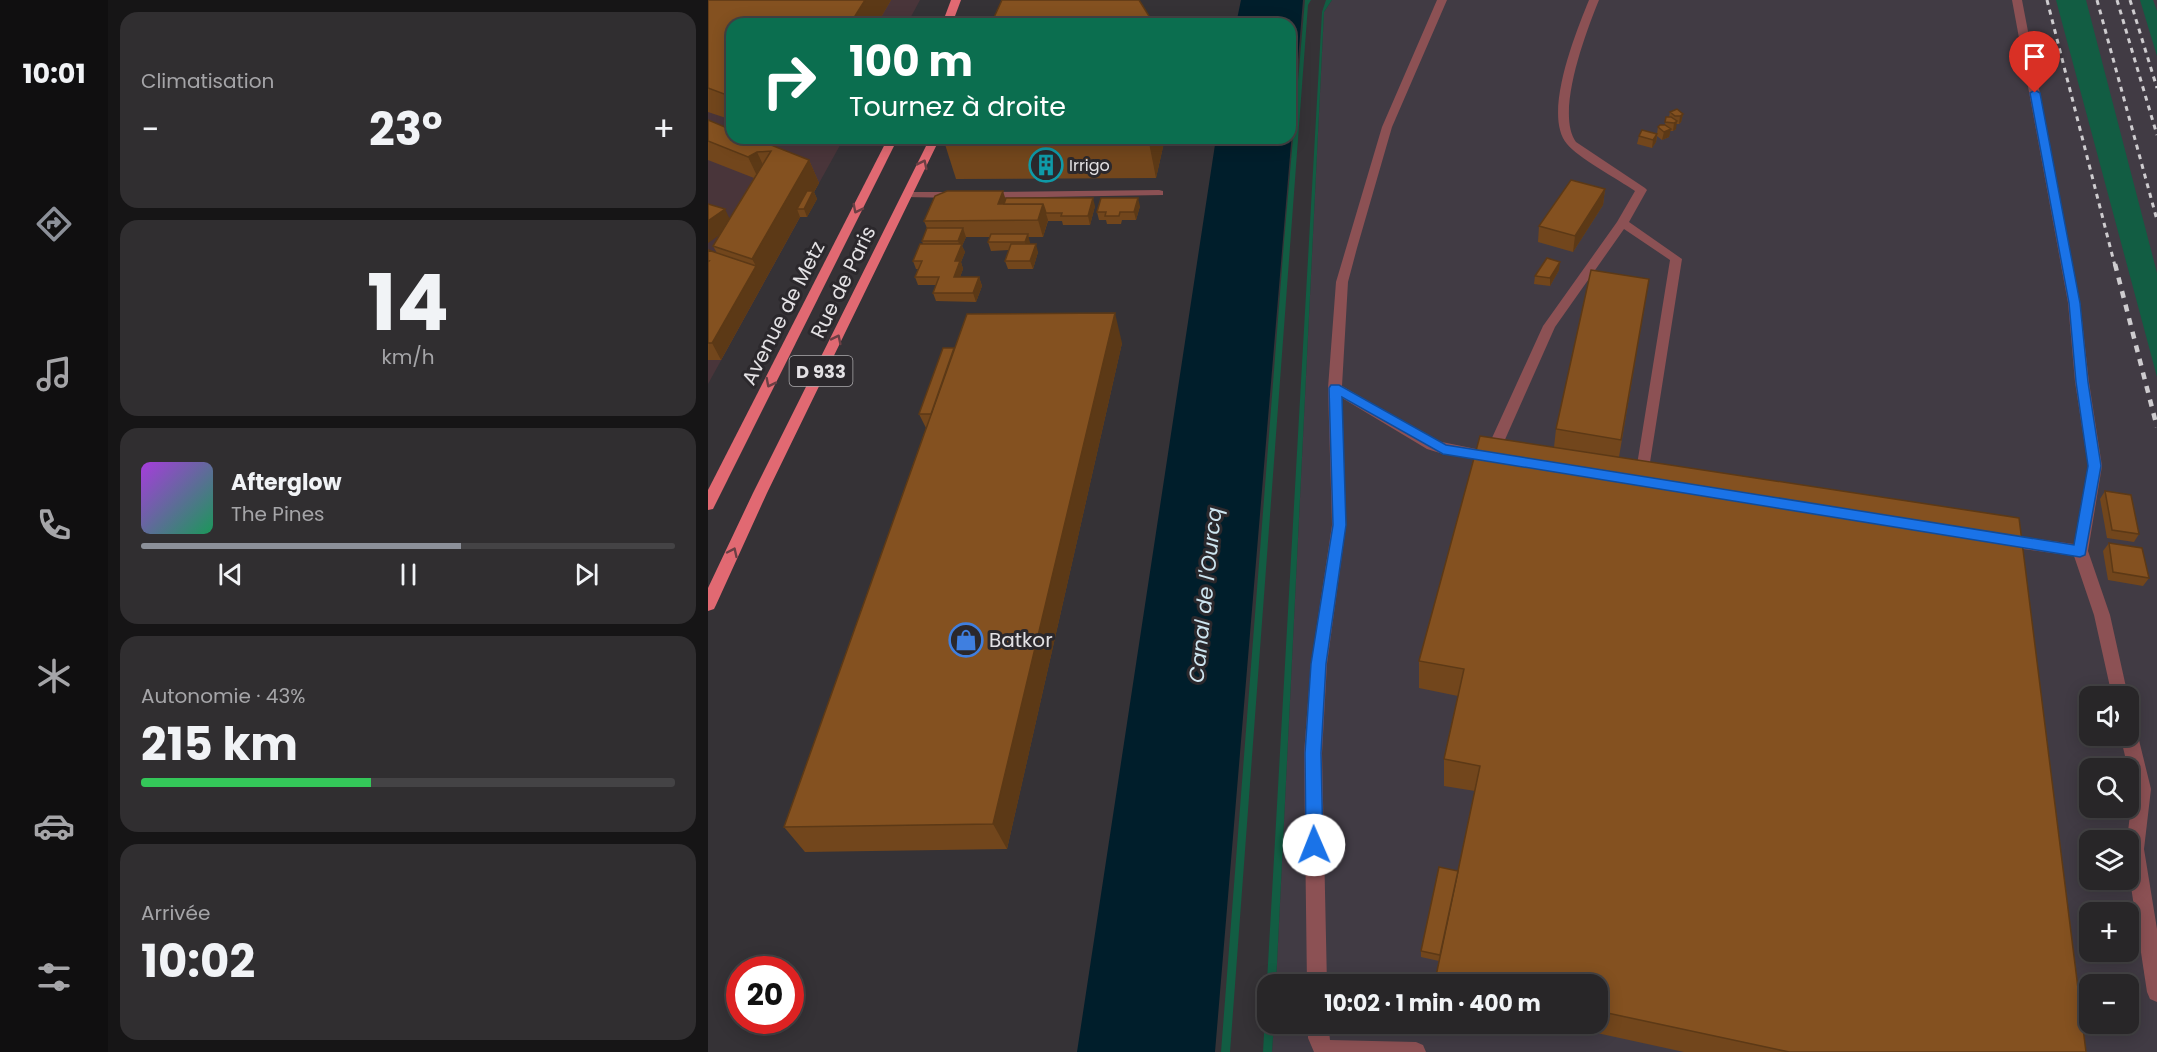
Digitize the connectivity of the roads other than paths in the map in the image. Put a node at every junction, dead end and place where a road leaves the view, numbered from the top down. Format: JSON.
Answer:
{"nodes":[{"id":1,"x":956,"y":0,"type":"edge"},
{"id":2,"x":1442,"y":0,"type":"edge"},
{"id":3,"x":1594,"y":0,"type":"edge"},
{"id":4,"x":2017,"y":0,"type":"edge"},
{"id":5,"x":949,"y":18,"type":"edge"},
{"id":6,"x":890,"y":144,"type":"edge"},
{"id":7,"x":932,"y":144,"type":"edge"},
{"id":8,"x":1159,"y":193,"type":"dead end"},
{"id":9,"x":908,"y":195,"type":"junction"},
{"id":10,"x":1623,"y":223,"type":"junction"},
{"id":11,"x":1335,"y":388,"type":"junction"},
{"id":12,"x":1491,"y":456,"type":"junction"},
{"id":13,"x":1513,"y":460,"type":"edge"},
{"id":14,"x":1641,"y":478,"type":"edge"},
{"id":15,"x":708,"y":505,"type":"edge"},
{"id":16,"x":1989,"y":538,"type":"edge"},
{"id":17,"x":2080,"y":551,"type":"junction"},
{"id":18,"x":708,"y":604,"type":"edge"},
{"id":19,"x":2118,"y":686,"type":"edge"},
{"id":20,"x":2131,"y":746,"type":"edge"},
{"id":21,"x":1317,"y":974,"type":"edge"},
{"id":22,"x":2157,"y":993,"type":"edge"},
{"id":23,"x":1318,"y":1034,"type":"edge"},
{"id":24,"x":1416,"y":1052,"type":"edge"}],
"edges":[{"from":1,"to":5,"type":"main road"},
{"from":2,"to":11,"type":"street"},
{"from":3,"to":10,"type":"street"},
{"from":4,"to":17,"type":"street"},
{"from":6,"to":15,"type":"main road","name":"Avenue de Metz","number":"D 933","one_way":true},
{"from":9,"to":7,"type":"main road","name":"Rue de Paris","number":"D 933","one_way":true},
{"from":8,"to":9,"type":"street"},
{"from":18,"to":9,"type":"main road","name":"Rue de Paris","number":"D 933","one_way":true},
{"from":10,"to":12,"type":"street"},
{"from":10,"to":14,"type":"street"},
{"from":11,"to":12,"type":"street"},
{"from":11,"to":21,"type":"street"},
{"from":12,"to":13,"type":"street"},
{"from":16,"to":17,"type":"street"},
{"from":17,"to":19,"type":"street"},
{"from":20,"to":22,"type":"street"},
{"from":23,"to":24,"type":"street"}]}
